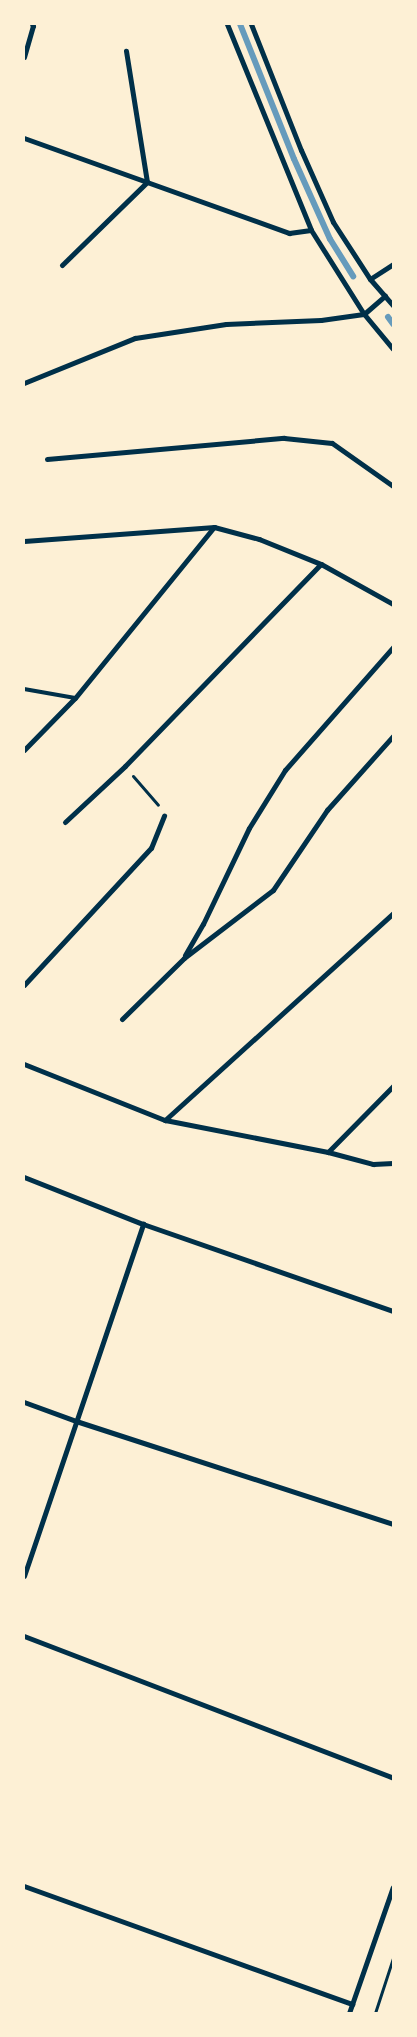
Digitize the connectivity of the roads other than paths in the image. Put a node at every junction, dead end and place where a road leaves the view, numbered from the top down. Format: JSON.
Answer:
{"nodes":[{"id":1,"x":32,"y":24,"type":"edge"},
{"id":2,"x":226,"y":24,"type":"edge"},
{"id":3,"x":252,"y":24,"type":"edge"},
{"id":4,"x":126,"y":51,"type":"dead end"},
{"id":5,"x":24,"y":57,"type":"edge"},
{"id":6,"x":24,"y":138,"type":"edge"},
{"id":7,"x":147,"y":182,"type":"junction"},
{"id":8,"x":311,"y":230,"type":"junction"},
{"id":9,"x":393,"y":264,"type":"edge"},
{"id":10,"x":62,"y":265,"type":"dead end"},
{"id":11,"x":370,"y":279,"type":"junction"},
{"id":12,"x":385,"y":296,"type":"junction"},
{"id":13,"x":393,"y":305,"type":"edge"},
{"id":14,"x":364,"y":314,"type":"junction"},
{"id":15,"x":393,"y":349,"type":"edge"},
{"id":16,"x":24,"y":383,"type":"edge"},
{"id":17,"x":47,"y":459,"type":"dead end"},
{"id":18,"x":393,"y":486,"type":"edge"},
{"id":19,"x":214,"y":527,"type":"junction"},
{"id":20,"x":24,"y":541,"type":"edge"},
{"id":21,"x":321,"y":564,"type":"junction"},
{"id":22,"x":393,"y":604,"type":"edge"},
{"id":23,"x":393,"y":647,"type":"edge"},
{"id":24,"x":24,"y":688,"type":"edge"},
{"id":25,"x":75,"y":698,"type":"junction"},
{"id":26,"x":393,"y":736,"type":"edge"},
{"id":27,"x":24,"y":750,"type":"edge"},
{"id":28,"x":164,"y":815,"type":"road end"},
{"id":29,"x":65,"y":822,"type":"dead end"},
{"id":30,"x":393,"y":913,"type":"edge"},
{"id":31,"x":184,"y":958,"type":"junction"},
{"id":32,"x":24,"y":985,"type":"edge"},
{"id":33,"x":122,"y":1019,"type":"dead end"},
{"id":34,"x":24,"y":1064,"type":"edge"},
{"id":35,"x":393,"y":1086,"type":"edge"},
{"id":36,"x":165,"y":1120,"type":"junction"},
{"id":37,"x":328,"y":1152,"type":"junction"},
{"id":38,"x":393,"y":1163,"type":"edge"},
{"id":39,"x":24,"y":1177,"type":"edge"},
{"id":40,"x":143,"y":1224,"type":"junction"},
{"id":41,"x":393,"y":1311,"type":"edge"},
{"id":42,"x":24,"y":1402,"type":"edge"},
{"id":43,"x":76,"y":1421,"type":"junction"},
{"id":44,"x":393,"y":1524,"type":"edge"},
{"id":45,"x":24,"y":1576,"type":"edge"},
{"id":46,"x":24,"y":1636,"type":"edge"},
{"id":47,"x":393,"y":1778,"type":"edge"},
{"id":48,"x":24,"y":1886,"type":"edge"},
{"id":49,"x":393,"y":1887,"type":"edge"},
{"id":50,"x":352,"y":2004,"type":"junction"},
{"id":51,"x":349,"y":2013,"type":"edge"}],
"edges":[{"from":1,"to":5,"type":"street"},
{"from":2,"to":8,"type":"street"},
{"from":3,"to":11,"type":"street"},
{"from":4,"to":7,"type":"street"},
{"from":6,"to":7,"type":"street"},
{"from":7,"to":8,"type":"street"},
{"from":7,"to":10,"type":"street"},
{"from":8,"to":14,"type":"street"},
{"from":9,"to":11,"type":"street"},
{"from":11,"to":12,"type":"street"},
{"from":12,"to":13,"type":"street"},
{"from":12,"to":14,"type":"street"},
{"from":14,"to":15,"type":"street"},
{"from":14,"to":16,"type":"street"},
{"from":17,"to":18,"type":"street"},
{"from":19,"to":20,"type":"street"},
{"from":19,"to":21,"type":"street"},
{"from":19,"to":25,"type":"street"},
{"from":21,"to":22,"type":"street"},
{"from":21,"to":29,"type":"street"},
{"from":23,"to":31,"type":"street"},
{"from":24,"to":25,"type":"lane"},
{"from":25,"to":27,"type":"street"},
{"from":26,"to":31,"type":"street"},
{"from":28,"to":32,"type":"street"},
{"from":30,"to":36,"type":"street"},
{"from":31,"to":33,"type":"street"},
{"from":34,"to":36,"type":"street"},
{"from":35,"to":37,"type":"street"},
{"from":36,"to":37,"type":"street"},
{"from":37,"to":38,"type":"street"},
{"from":39,"to":40,"type":"street"},
{"from":40,"to":41,"type":"street"},
{"from":40,"to":43,"type":"street"},
{"from":42,"to":43,"type":"street"},
{"from":43,"to":44,"type":"street"},
{"from":43,"to":45,"type":"street"},
{"from":46,"to":47,"type":"street"},
{"from":48,"to":50,"type":"street"},
{"from":49,"to":50,"type":"street"},
{"from":50,"to":51,"type":"street"}]}
